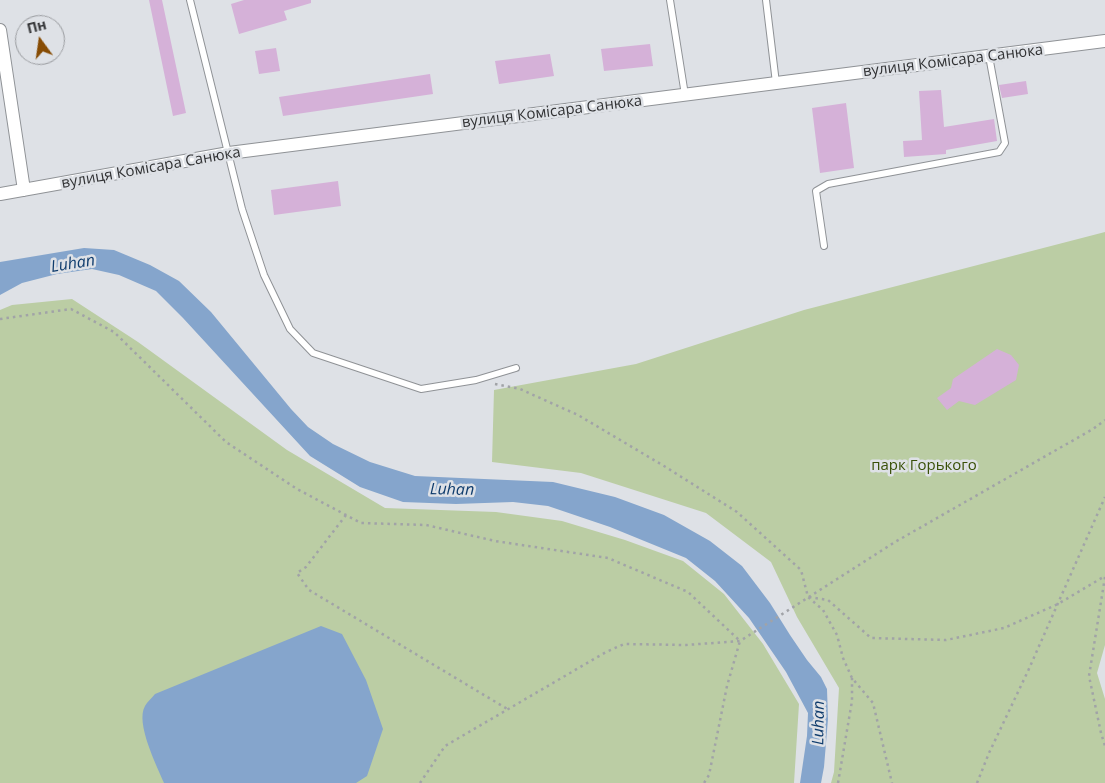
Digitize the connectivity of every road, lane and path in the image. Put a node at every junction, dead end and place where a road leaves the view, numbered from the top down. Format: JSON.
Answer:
{"nodes":[{"id":1,"x":190,"y":0,"type":"edge"},
{"id":2,"x":670,"y":0,"type":"edge"},
{"id":3,"x":766,"y":0,"type":"edge"},
{"id":4,"x":0,"y":30,"type":"edge"},
{"id":5,"x":1105,"y":41,"type":"edge"},
{"id":6,"x":989,"y":56,"type":"junction"},
{"id":7,"x":776,"y":84,"type":"junction"},
{"id":8,"x":685,"y":95,"type":"junction"},
{"id":9,"x":229,"y":153,"type":"junction"},
{"id":10,"x":24,"y":190,"type":"junction"},
{"id":11,"x":0,"y":194,"type":"edge"},
{"id":12,"x":824,"y":246,"type":"dead end"},
{"id":13,"x":0,"y":319,"type":"edge"},
{"id":14,"x":516,"y":368,"type":"dead end"},
{"id":15,"x":476,"y":380,"type":"junction"},
{"id":16,"x":1105,"y":420,"type":"edge"},
{"id":17,"x":1105,"y":498,"type":"edge"},
{"id":18,"x":346,"y":515,"type":"junction"},
{"id":19,"x":1105,"y":576,"type":"edge"},
{"id":20,"x":808,"y":597,"type":"junction"},
{"id":21,"x":1058,"y":604,"type":"junction"},
{"id":22,"x":740,"y":641,"type":"junction"},
{"id":23,"x":852,"y":678,"type":"junction"},
{"id":24,"x":509,"y":710,"type":"junction"},
{"id":25,"x":1105,"y":746,"type":"edge"},
{"id":26,"x":420,"y":783,"type":"edge"},
{"id":27,"x":704,"y":783,"type":"edge"},
{"id":28,"x":838,"y":783,"type":"edge"},
{"id":29,"x":892,"y":783,"type":"edge"},
{"id":30,"x":977,"y":783,"type":"edge"}],
"edges":[{"from":1,"to":9,"type":"lane"},
{"from":2,"to":8,"type":"lane"},
{"from":3,"to":7,"type":"lane"},
{"from":4,"to":10,"type":"street"},
{"from":5,"to":6,"type":"street","name":"вулиця Комісара Санюка"},
{"from":6,"to":7,"type":"street","name":"вулиця Комісара Санюка"},
{"from":6,"to":12,"type":"lane"},
{"from":7,"to":8,"type":"street","name":"вулиця Комісара Санюка"},
{"from":8,"to":9,"type":"street","name":"вулиця Комісара Санюка"},
{"from":9,"to":10,"type":"street","name":"вулиця Комісара Санюка"},
{"from":9,"to":15,"type":"lane"},
{"from":10,"to":11,"type":"street","name":"вулиця Комісара Санюка"},
{"from":13,"to":18,"type":"path"},
{"from":14,"to":15,"type":"lane"},
{"from":15,"to":20,"type":"path"},
{"from":16,"to":20,"type":"path"},
{"from":17,"to":21,"type":"path"},
{"from":18,"to":22,"type":"path"},
{"from":18,"to":24,"type":"path"},
{"from":19,"to":21,"type":"path"},
{"from":19,"to":25,"type":"path"},
{"from":20,"to":21,"type":"path"},
{"from":20,"to":22,"type":"path"},
{"from":20,"to":23,"type":"path"},
{"from":21,"to":30,"type":"path"},
{"from":22,"to":24,"type":"path"},
{"from":22,"to":27,"type":"path"},
{"from":23,"to":28,"type":"path"},
{"from":23,"to":29,"type":"path"},
{"from":24,"to":26,"type":"path"}]}
